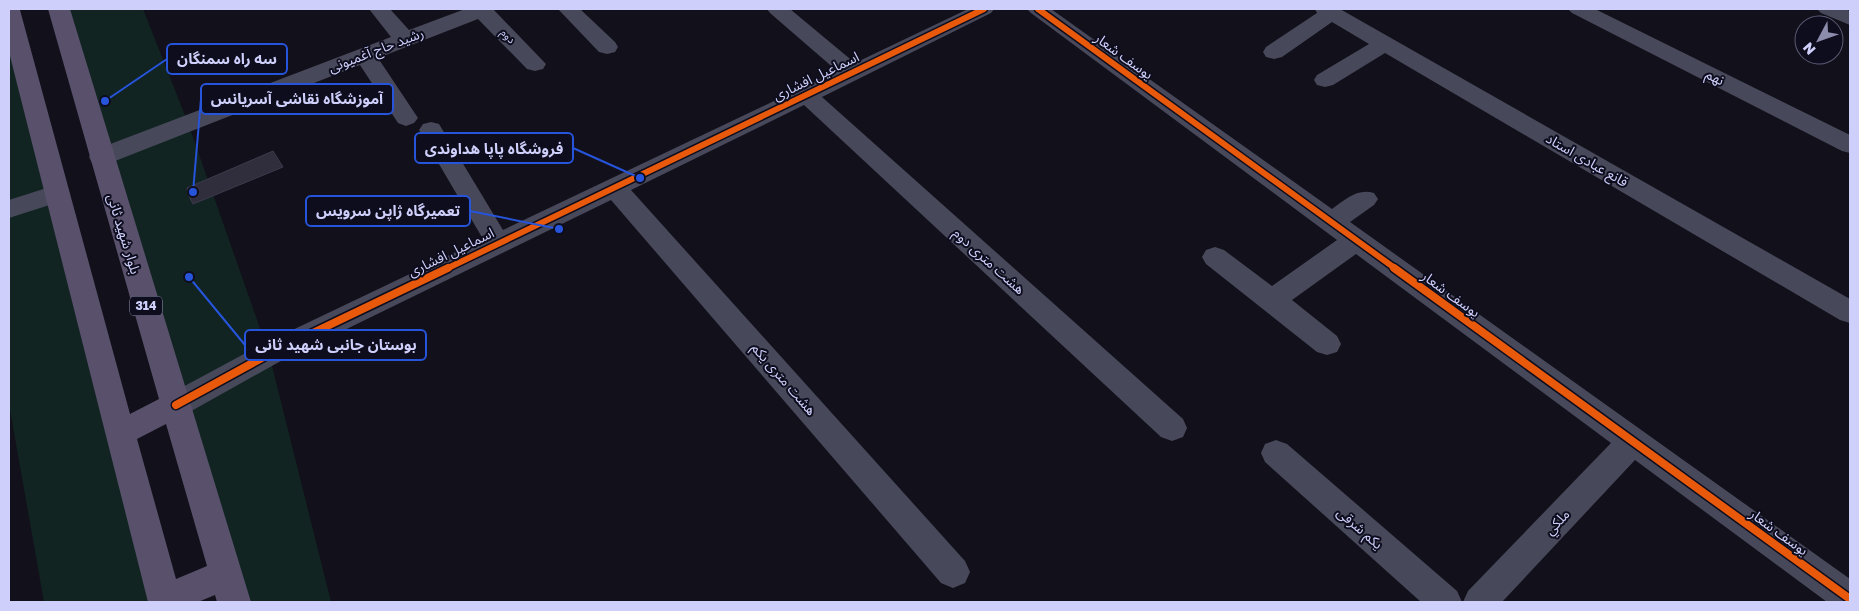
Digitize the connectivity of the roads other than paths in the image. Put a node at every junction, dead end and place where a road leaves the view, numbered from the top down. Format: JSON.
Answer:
{"nodes":[{"id":1,"x":59,"y":9,"type":"edge"},
{"id":2,"x":379,"y":9,"type":"edge"},
{"id":3,"x":481,"y":9,"type":"edge"},
{"id":4,"x":568,"y":9,"type":"edge"},
{"id":5,"x":777,"y":9,"type":"edge"},
{"id":6,"x":984,"y":9,"type":"edge"},
{"id":7,"x":1038,"y":9,"type":"edge"},
{"id":8,"x":1579,"y":9,"type":"edge"},
{"id":9,"x":1828,"y":9,"type":"edge"},
{"id":10,"x":9,"y":10,"type":"edge"},
{"id":11,"x":1328,"y":11,"type":"edge"},
{"id":12,"x":1850,"y":19,"type":"edge"},
{"id":13,"x":405,"y":39,"type":"junction"},
{"id":14,"x":1386,"y":44,"type":"junction"},
{"id":15,"x":607,"y":47,"type":"dead end"},
{"id":16,"x":1274,"y":52,"type":"dead end"},
{"id":17,"x":365,"y":55,"type":"junction"},
{"id":18,"x":535,"y":64,"type":"dead end"},
{"id":19,"x":852,"y":72,"type":"junction"},
{"id":20,"x":1325,"y":80,"type":"dead end"},
{"id":21,"x":806,"y":94,"type":"junction"},
{"id":22,"x":406,"y":118,"type":"dead end"},
{"id":23,"x":430,"y":130,"type":"dead end"},
{"id":24,"x":1850,"y":144,"type":"edge"},
{"id":25,"x":101,"y":157,"type":"junction"},
{"id":26,"x":614,"y":187,"type":"junction"},
{"id":27,"x":56,"y":194,"type":"junction"},
{"id":28,"x":1365,"y":199,"type":"dead end"},
{"id":29,"x":9,"y":209,"type":"edge"},
{"id":30,"x":1332,"y":222,"type":"junction"},
{"id":31,"x":1356,"y":240,"type":"junction"},
{"id":32,"x":498,"y":244,"type":"junction"},
{"id":33,"x":1215,"y":257,"type":"dead end"},
{"id":34,"x":1272,"y":300,"type":"junction"},
{"id":35,"x":1850,"y":312,"type":"edge"},
{"id":36,"x":1327,"y":344,"type":"dead end"},
{"id":37,"x":176,"y":405,"type":"junction"},
{"id":38,"x":1172,"y":428,"type":"dead end"},
{"id":39,"x":120,"y":433,"type":"junction"},
{"id":40,"x":1633,"y":441,"type":"junction"},
{"id":41,"x":1276,"y":453,"type":"dead end"},
{"id":42,"x":953,"y":572,"type":"dead end"},
{"id":43,"x":229,"y":588,"type":"edge"},
{"id":44,"x":1850,"y":599,"type":"edge"},
{"id":45,"x":165,"y":601,"type":"edge"},
{"id":46,"x":1445,"y":602,"type":"edge"},
{"id":47,"x":1480,"y":602,"type":"edge"}],
"edges":[{"from":1,"to":25,"type":"main road","name":"بلوار شهید ثانی","number":"314"},
{"from":2,"to":13,"type":"street"},
{"from":3,"to":13,"type":"street","name":"رشید حاج آغمیونی"},
{"from":3,"to":18,"type":"street","name":"دوم"},
{"from":4,"to":15,"type":"street"},
{"from":5,"to":19,"type":"street"},
{"from":6,"to":19,"type":"street","name":"اسماعیل افشاری"},
{"from":7,"to":30,"type":"street","name":"یوسف شعار"},
{"from":8,"to":24,"type":"street","name":"نهم"},
{"from":9,"to":12,"type":"street"},
{"from":10,"to":27,"type":"main road"},
{"from":11,"to":14,"type":"street","name":"قانع عبادی استاد"},
{"from":11,"to":16,"type":"street"},
{"from":13,"to":17,"type":"street","name":"رشید حاج آغمیونی"},
{"from":14,"to":20,"type":"street"},
{"from":14,"to":35,"type":"street","name":"قانع عبادی استاد"},
{"from":17,"to":22,"type":"street"},
{"from":17,"to":25,"type":"street","name":"رشید حاج آغمیونی"},
{"from":19,"to":21,"type":"street","name":"اسماعیل افشاری"},
{"from":21,"to":26,"type":"street","name":"اسماعیل افشاری"},
{"from":21,"to":38,"type":"street","name":"هشت متری دوم"},
{"from":23,"to":32,"type":"street"},
{"from":25,"to":37,"type":"main road","name":"بلوار شهید ثانی","number":"314"},
{"from":26,"to":32,"type":"street","name":"اسماعیل افشاری"},
{"from":26,"to":42,"type":"street","name":"هشت متری یکم"},
{"from":27,"to":29,"type":"street"},
{"from":27,"to":39,"type":"main road"},
{"from":28,"to":30,"type":"street"},
{"from":30,"to":31,"type":"street","name":"یوسف شعار"},
{"from":31,"to":34,"type":"street"},
{"from":31,"to":40,"type":"street","name":"یوسف شعار"},
{"from":32,"to":37,"type":"street","name":"اسماعیل افشاری"},
{"from":33,"to":34,"type":"street"},
{"from":34,"to":36,"type":"street"},
{"from":37,"to":39,"type":"main road"},
{"from":37,"to":43,"type":"main road","name":"بلوار شهید ثانی","number":"314"},
{"from":39,"to":45,"type":"main road"},
{"from":40,"to":44,"type":"street","name":"یوسف شعار"},
{"from":40,"to":47,"type":"street","name":"ملکي"},
{"from":41,"to":46,"type":"street","name":"یکم شرقی"},
{"from":43,"to":45,"type":"main road"}]}
